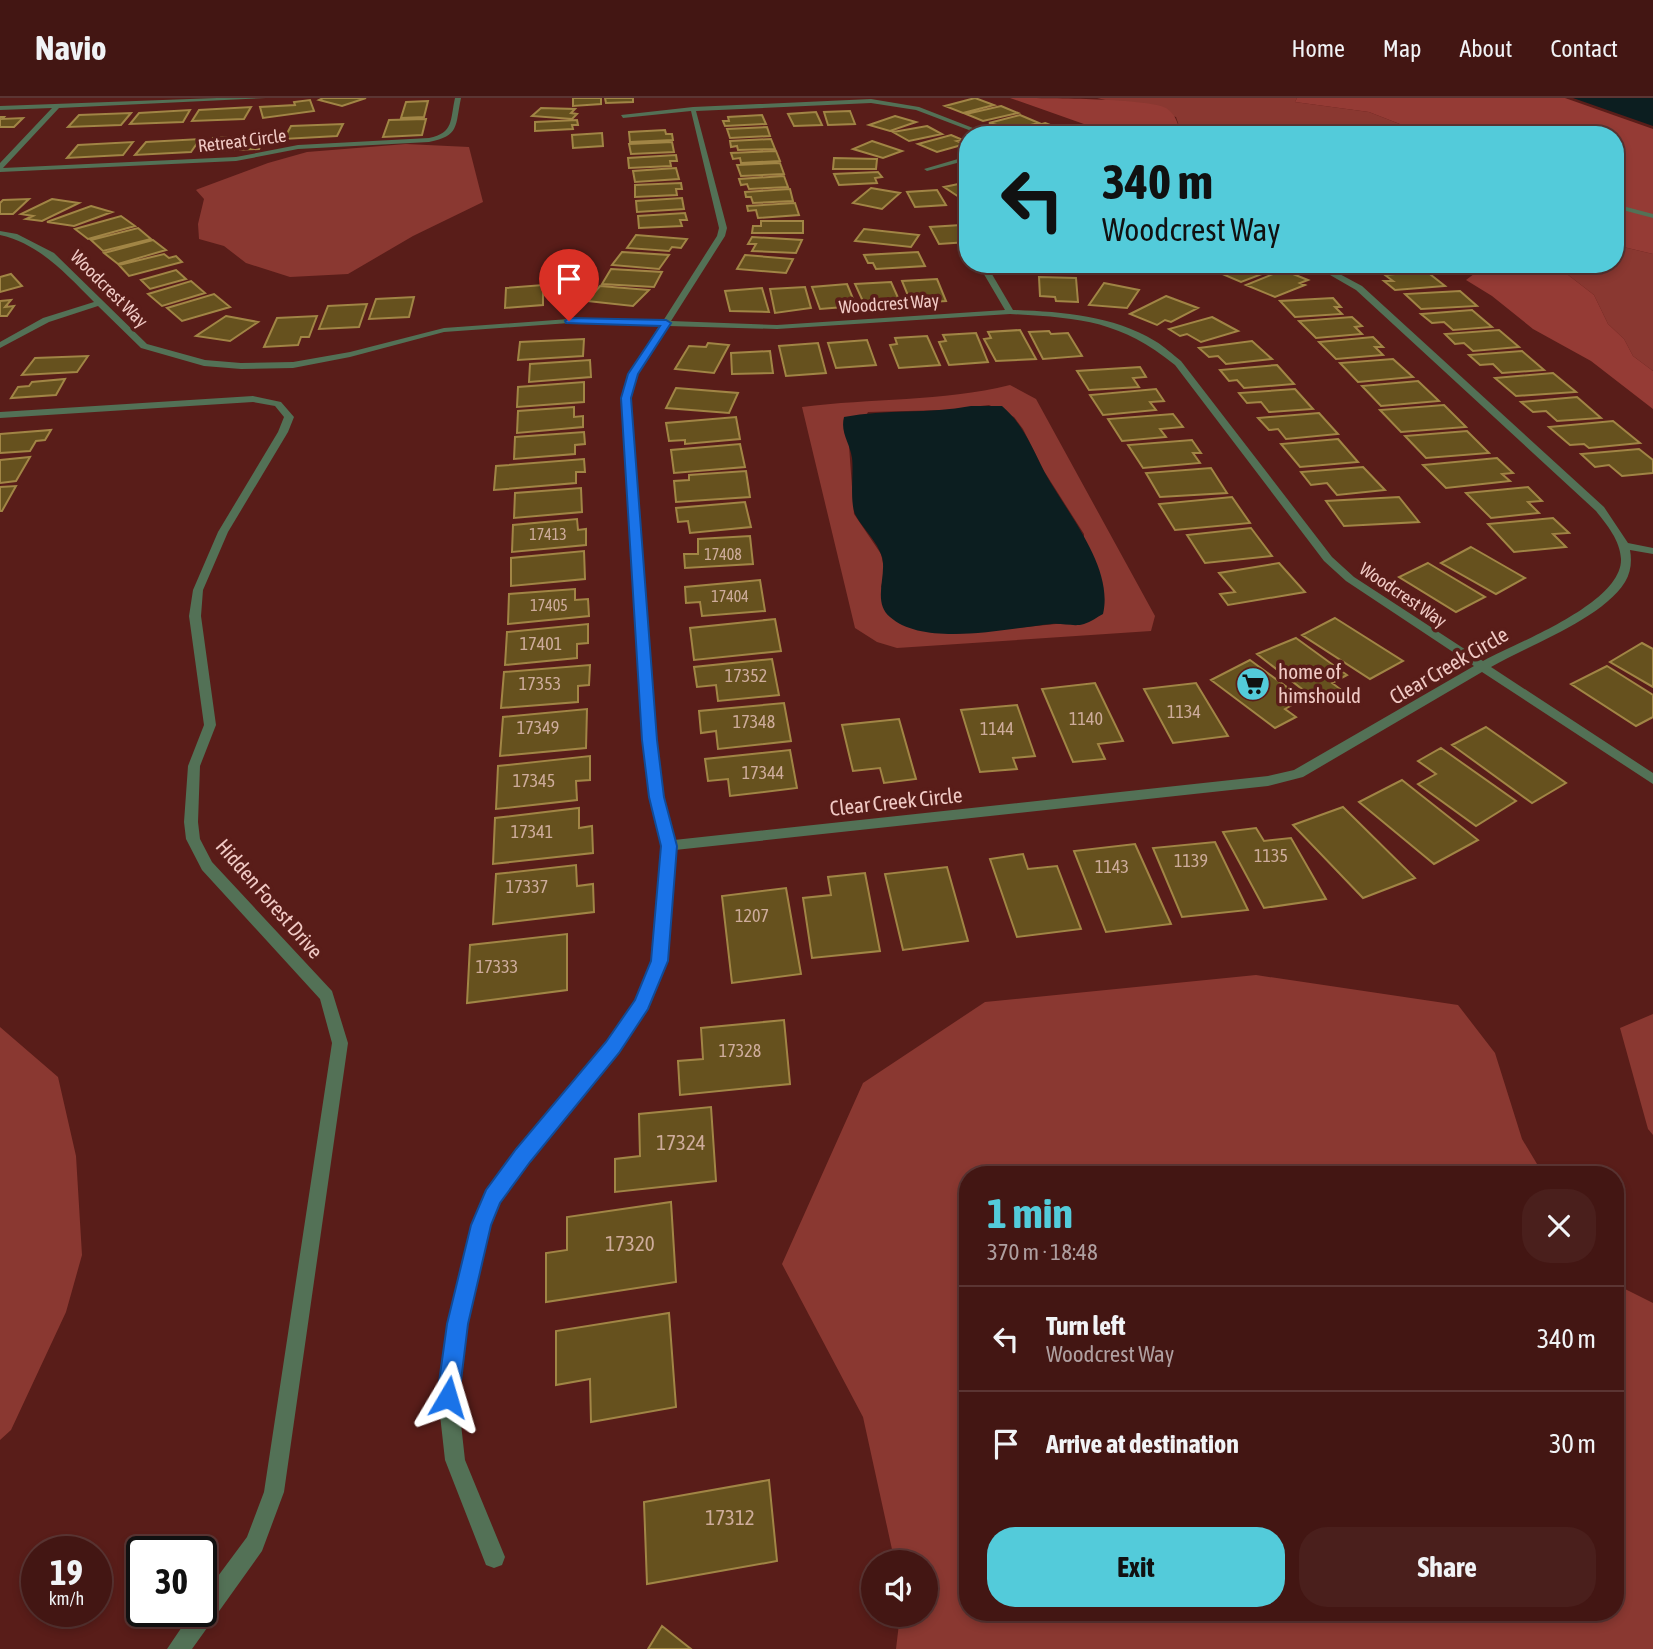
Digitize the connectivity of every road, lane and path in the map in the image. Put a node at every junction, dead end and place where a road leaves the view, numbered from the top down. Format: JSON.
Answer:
{"nodes":[{"id":1,"x":263,"y":98,"type":"edge"},
{"id":2,"x":458,"y":98,"type":"edge"},
{"id":3,"x":825,"y":100,"type":"edge"},
{"id":4,"x":56,"y":107,"type":"junction"},
{"id":5,"x":0,"y":108,"type":"edge"},
{"id":6,"x":693,"y":109,"type":"junction"},
{"id":7,"x":623,"y":116,"type":"dead end"},
{"id":8,"x":966,"y":126,"type":"edge"},
{"id":9,"x":959,"y":160,"type":"edge"},
{"id":10,"x":0,"y":169,"type":"edge"},
{"id":11,"x":927,"y":169,"type":"dead end"},
{"id":12,"x":1624,"y":208,"type":"edge"},
{"id":13,"x":1653,"y":216,"type":"edge"},
{"id":14,"x":0,"y":233,"type":"edge"},
{"id":15,"x":987,"y":273,"type":"edge"},
{"id":16,"x":1332,"y":273,"type":"edge"},
{"id":17,"x":99,"y":303,"type":"junction"},
{"id":18,"x":1010,"y":312,"type":"junction"},
{"id":19,"x":666,"y":323,"type":"junction"},
{"id":20,"x":0,"y":345,"type":"edge"},
{"id":21,"x":0,"y":415,"type":"edge"},
{"id":22,"x":1625,"y":546,"type":"junction"},
{"id":23,"x":1653,"y":551,"type":"edge"},
{"id":24,"x":1482,"y":668,"type":"junction"},
{"id":25,"x":1653,"y":779,"type":"edge"},
{"id":26,"x":669,"y":846,"type":"junction"},
{"id":27,"x":494,"y":1557,"type":"dead end"},
{"id":28,"x":178,"y":1649,"type":"edge"}],
"edges":[{"from":1,"to":4,"type":"street","name":"Retreat Circle"},
{"from":2,"to":10,"type":"street","name":"Retreat Circle"},
{"from":3,"to":6,"type":"street"},
{"from":3,"to":8,"type":"street"},
{"from":4,"to":5,"type":"street","name":"Retreat Circle"},
{"from":4,"to":10,"type":"street"},
{"from":6,"to":7,"type":"street"},
{"from":6,"to":19,"type":"street"},
{"from":9,"to":11,"type":"street"},
{"from":12,"to":13,"type":"street"},
{"from":14,"to":17,"type":"street","name":"Woodcrest Way"},
{"from":15,"to":18,"type":"street"},
{"from":16,"to":22,"type":"street"},
{"from":17,"to":19,"type":"street","name":"Woodcrest Way"},
{"from":17,"to":20,"type":"street"},
{"from":18,"to":19,"type":"street","name":"Woodcrest Way"},
{"from":18,"to":24,"type":"street","name":"Woodcrest Way"},
{"from":19,"to":26,"type":"street"},
{"from":21,"to":28,"type":"street","name":"Hidden Forest Drive"},
{"from":22,"to":23,"type":"street"},
{"from":22,"to":24,"type":"street","name":"Clear Creek Circle"},
{"from":24,"to":25,"type":"street","name":"Woodcrest Way"},
{"from":24,"to":26,"type":"street","name":"Clear Creek Circle"},
{"from":26,"to":27,"type":"street"}]}
